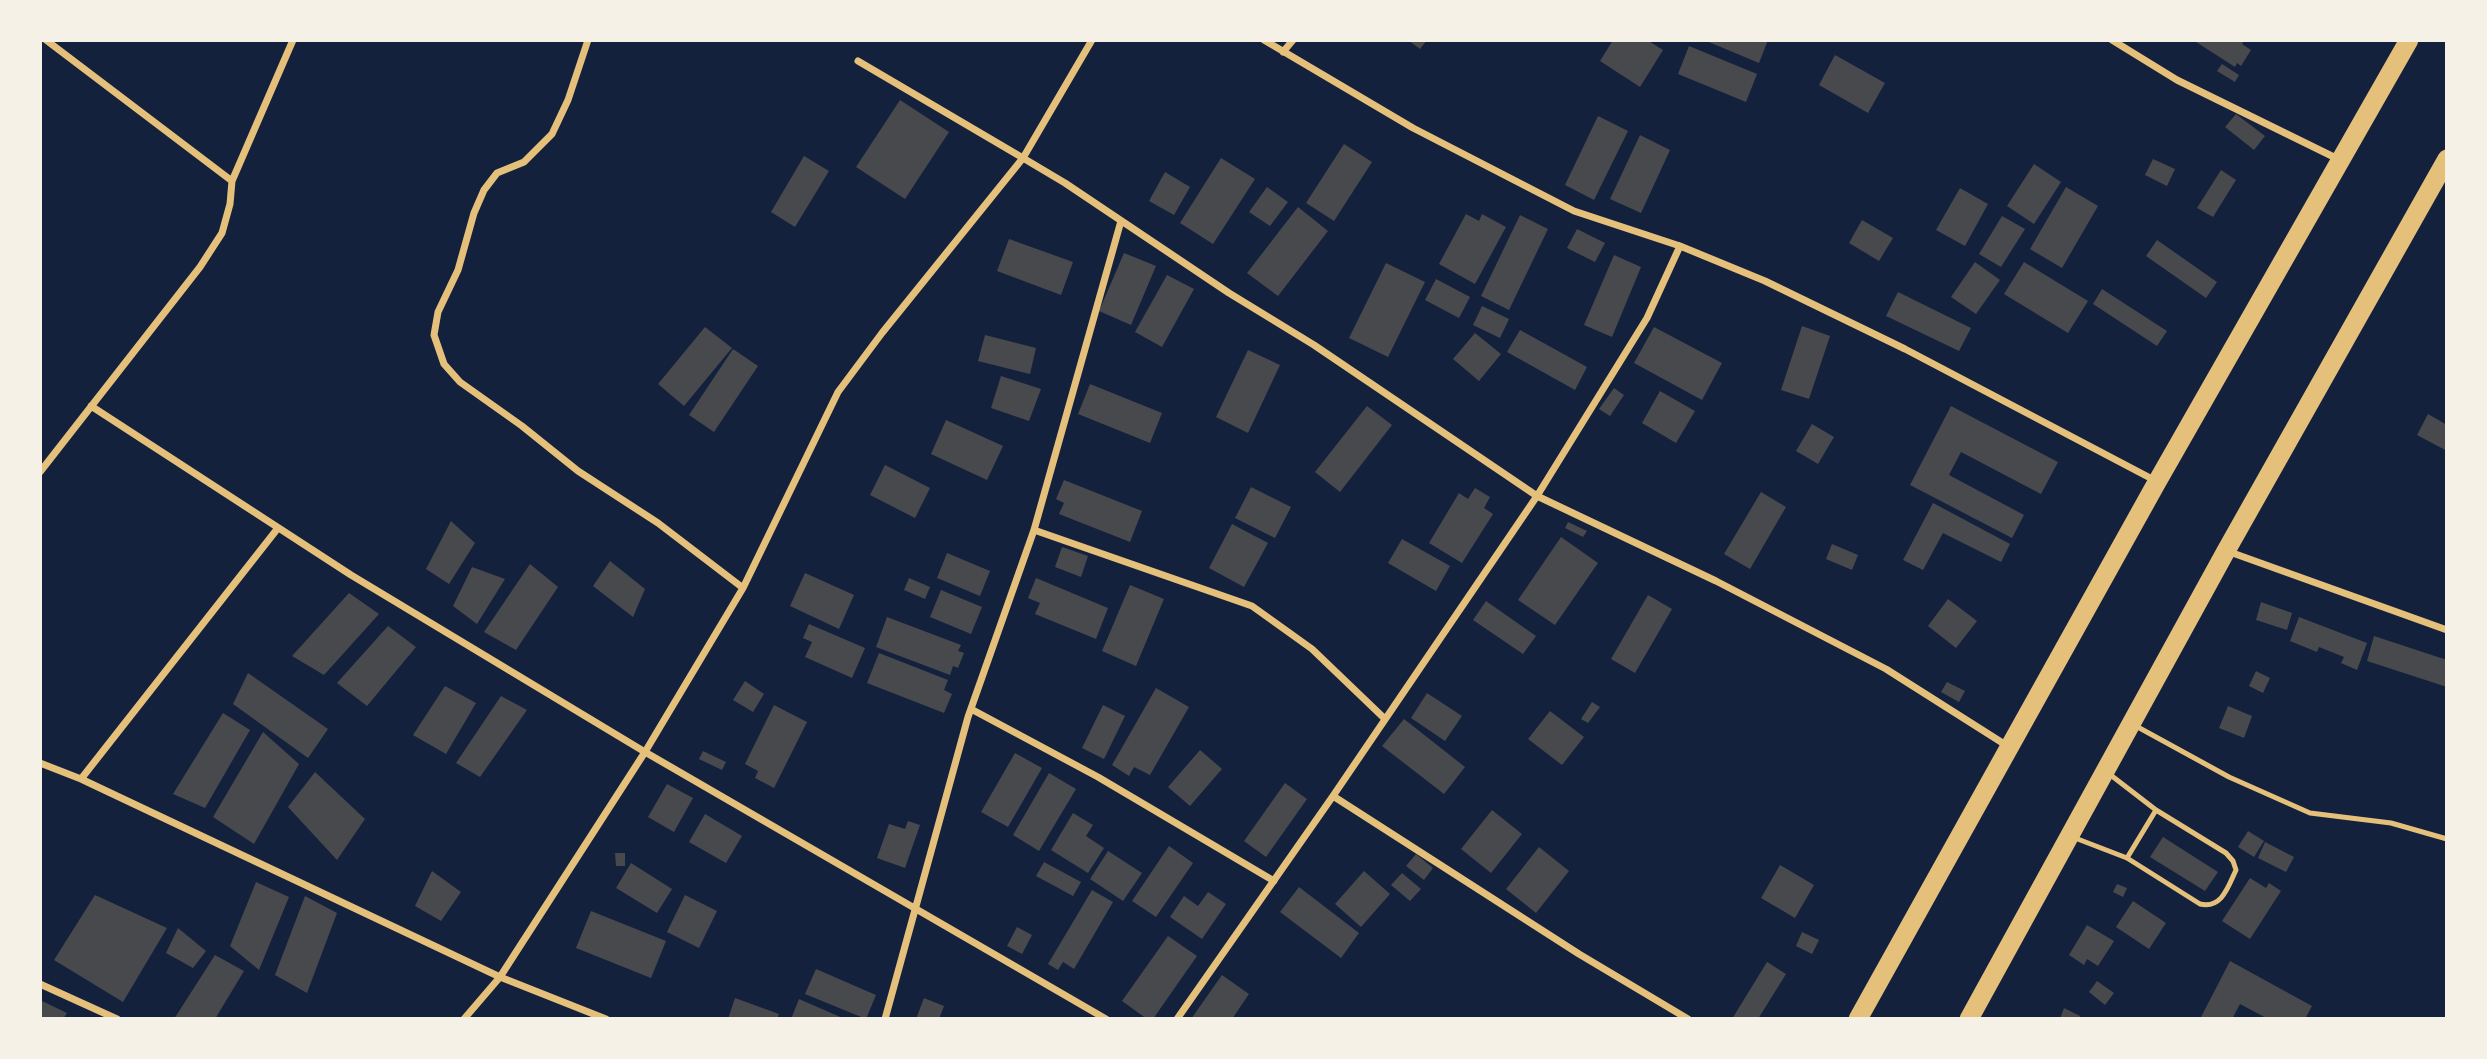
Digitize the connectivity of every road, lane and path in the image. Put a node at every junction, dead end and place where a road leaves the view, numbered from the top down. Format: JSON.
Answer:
{"nodes":[{"id":1,"x":46,"y":40,"type":"edge"},
{"id":2,"x":293,"y":40,"type":"edge"},
{"id":3,"x":588,"y":40,"type":"edge"},
{"id":4,"x":1092,"y":40,"type":"edge"},
{"id":5,"x":1264,"y":40,"type":"edge"},
{"id":6,"x":1293,"y":40,"type":"edge"},
{"id":7,"x":2112,"y":40,"type":"edge"},
{"id":8,"x":2409,"y":40,"type":"edge"},
{"id":9,"x":1283,"y":52,"type":"junction"},
{"id":10,"x":858,"y":61,"type":"dead end"},
{"id":11,"x":1023,"y":158,"type":"junction"},
{"id":12,"x":2447,"y":159,"type":"edge"},
{"id":13,"x":2340,"y":160,"type":"junction"},
{"id":14,"x":232,"y":181,"type":"junction"},
{"id":15,"x":1121,"y":221,"type":"junction"},
{"id":16,"x":1680,"y":246,"type":"junction"},
{"id":17,"x":91,"y":406,"type":"junction"},
{"id":18,"x":40,"y":472,"type":"edge"},
{"id":19,"x":2157,"y":482,"type":"junction"},
{"id":20,"x":1537,"y":496,"type":"junction"},
{"id":21,"x":278,"y":528,"type":"junction"},
{"id":22,"x":1034,"y":530,"type":"junction"},
{"id":23,"x":2226,"y":551,"type":"junction"},
{"id":24,"x":743,"y":588,"type":"junction"},
{"id":25,"x":2447,"y":630,"type":"edge"},
{"id":26,"x":971,"y":709,"type":"junction"},
{"id":27,"x":1385,"y":719,"type":"junction"},
{"id":28,"x":2132,"y":723,"type":"junction"},
{"id":29,"x":2010,"y":748,"type":"junction"},
{"id":30,"x":645,"y":752,"type":"junction"},
{"id":31,"x":40,"y":763,"type":"edge"},
{"id":32,"x":2105,"y":771,"type":"junction"},
{"id":33,"x":82,"y":779,"type":"junction"},
{"id":34,"x":1333,"y":796,"type":"junction"},
{"id":35,"x":2156,"y":810,"type":"junction"},
{"id":36,"x":2070,"y":836,"type":"junction"},
{"id":37,"x":2447,"y":839,"type":"edge"},
{"id":38,"x":2127,"y":858,"type":"junction"},
{"id":39,"x":1274,"y":881,"type":"junction"},
{"id":40,"x":914,"y":908,"type":"junction"},
{"id":41,"x":500,"y":977,"type":"junction"},
{"id":42,"x":40,"y":984,"type":"edge"},
{"id":43,"x":117,"y":1019,"type":"edge"},
{"id":44,"x":464,"y":1019,"type":"edge"},
{"id":45,"x":606,"y":1019,"type":"edge"},
{"id":46,"x":885,"y":1019,"type":"edge"},
{"id":47,"x":1106,"y":1019,"type":"edge"},
{"id":48,"x":1177,"y":1019,"type":"edge"},
{"id":49,"x":1688,"y":1019,"type":"edge"},
{"id":50,"x":1858,"y":1019,"type":"edge"},
{"id":51,"x":1969,"y":1019,"type":"edge"}],
"edges":[{"from":1,"to":14,"type":"street"},
{"from":2,"to":14,"type":"street"},
{"from":3,"to":24,"type":"street"},
{"from":4,"to":11,"type":"street"},
{"from":5,"to":9,"type":"street"},
{"from":6,"to":9,"type":"street"},
{"from":7,"to":13,"type":"street"},
{"from":8,"to":13,"type":"highway"},
{"from":9,"to":16,"type":"street"},
{"from":10,"to":11,"type":"street"},
{"from":11,"to":15,"type":"street"},
{"from":11,"to":24,"type":"street"},
{"from":12,"to":23,"type":"highway"},
{"from":13,"to":19,"type":"highway"},
{"from":14,"to":17,"type":"street"},
{"from":15,"to":20,"type":"street"},
{"from":15,"to":22,"type":"street"},
{"from":16,"to":19,"type":"street"},
{"from":16,"to":20,"type":"street"},
{"from":17,"to":18,"type":"street"},
{"from":17,"to":21,"type":"street"},
{"from":19,"to":29,"type":"highway"},
{"from":20,"to":27,"type":"street"},
{"from":20,"to":29,"type":"street"},
{"from":21,"to":30,"type":"street"},
{"from":21,"to":33,"type":"street"},
{"from":22,"to":26,"type":"street"},
{"from":22,"to":27,"type":"street"},
{"from":23,"to":25,"type":"street"},
{"from":23,"to":28,"type":"highway"},
{"from":24,"to":30,"type":"street"},
{"from":26,"to":39,"type":"street"},
{"from":26,"to":40,"type":"street"},
{"from":27,"to":34,"type":"street"},
{"from":28,"to":32,"type":"highway"},
{"from":28,"to":37,"type":"lane"},
{"from":29,"to":50,"type":"highway"},
{"from":30,"to":40,"type":"street"},
{"from":30,"to":41,"type":"street"},
{"from":31,"to":33,"type":"street"},
{"from":32,"to":35,"type":"lane"},
{"from":32,"to":36,"type":"highway"},
{"from":33,"to":41,"type":"street"},
{"from":34,"to":39,"type":"street"},
{"from":34,"to":49,"type":"street"},
{"from":35,"to":38,"type":"lane"},
{"from":35,"to":38,"type":"lane"},
{"from":36,"to":38,"type":"lane"},
{"from":36,"to":51,"type":"highway"},
{"from":39,"to":48,"type":"street"},
{"from":40,"to":46,"type":"street"},
{"from":40,"to":47,"type":"street"},
{"from":41,"to":44,"type":"street"},
{"from":41,"to":45,"type":"street"},
{"from":42,"to":43,"type":"street"}]}
